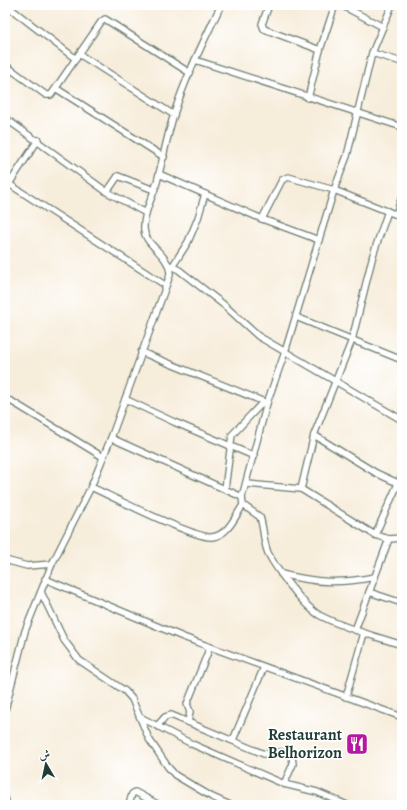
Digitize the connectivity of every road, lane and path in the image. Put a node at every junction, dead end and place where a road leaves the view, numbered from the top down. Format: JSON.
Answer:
{"nodes":[{"id":1,"x":6,"y":5,"type":"edge"},
{"id":2,"x":221,"y":5,"type":"edge"},
{"id":3,"x":269,"y":5,"type":"edge"},
{"id":4,"x":335,"y":5,"type":"edge"},
{"id":5,"x":340,"y":5,"type":"edge"},
{"id":6,"x":392,"y":5,"type":"edge"},
{"id":7,"x":384,"y":27,"type":"junction"},
{"id":8,"x":320,"y":50,"type":"junction"},
{"id":9,"x":372,"y":53,"type":"junction"},
{"id":10,"x":78,"y":57,"type":"junction"},
{"id":11,"x":195,"y":60,"type":"junction"},
{"id":12,"x":402,"y":62,"type":"edge"},
{"id":13,"x":5,"y":64,"type":"edge"},
{"id":14,"x":190,"y":73,"type":"junction"},
{"id":15,"x":57,"y":89,"type":"junction"},
{"id":16,"x":308,"y":98,"type":"junction"},
{"id":17,"x":359,"y":112,"type":"junction"},
{"id":18,"x":174,"y":115,"type":"junction"},
{"id":19,"x":5,"y":118,"type":"edge"},
{"id":20,"x":402,"y":127,"type":"edge"},
{"id":21,"x":38,"y":140,"type":"junction"},
{"id":22,"x":164,"y":157,"type":"junction"},
{"id":23,"x":159,"y":174,"type":"junction"},
{"id":24,"x":7,"y":182,"type":"edge"},
{"id":25,"x":154,"y":190,"type":"junction"},
{"id":26,"x":334,"y":190,"type":"junction"},
{"id":27,"x":107,"y":192,"type":"junction"},
{"id":28,"x":204,"y":194,"type":"junction"},
{"id":29,"x":402,"y":197,"type":"edge"},
{"id":30,"x":388,"y":211,"type":"junction"},
{"id":31,"x":146,"y":213,"type":"junction"},
{"id":32,"x":396,"y":214,"type":"junction"},
{"id":33,"x":402,"y":217,"type":"edge"},
{"id":34,"x":262,"y":219,"type":"junction"},
{"id":35,"x":320,"y":240,"type":"junction"},
{"id":36,"x":171,"y":266,"type":"junction"},
{"id":37,"x":165,"y":285,"type":"junction"},
{"id":38,"x":296,"y":317,"type":"junction"},
{"id":39,"x":352,"y":340,"type":"junction"},
{"id":40,"x":141,"y":352,"type":"junction"},
{"id":41,"x":285,"y":352,"type":"junction"},
{"id":42,"x":402,"y":360,"type":"edge"},
{"id":43,"x":335,"y":381,"type":"junction"},
{"id":44,"x":125,"y":399,"type":"junction"},
{"id":45,"x":11,"y":401,"type":"dead end"},
{"id":46,"x":265,"y":403,"type":"junction"},
{"id":47,"x":402,"y":420,"type":"edge"},
{"id":48,"x":314,"y":435,"type":"junction"},
{"id":49,"x":111,"y":438,"type":"junction"},
{"id":50,"x":229,"y":446,"type":"junction"},
{"id":51,"x":254,"y":456,"type":"junction"},
{"id":52,"x":103,"y":457,"type":"junction"},
{"id":53,"x":402,"y":475,"type":"edge"},
{"id":54,"x":247,"y":484,"type":"junction"},
{"id":55,"x":400,"y":484,"type":"edge"},
{"id":56,"x":91,"y":487,"type":"junction"},
{"id":57,"x":225,"y":489,"type":"junction"},
{"id":58,"x":301,"y":489,"type":"junction"},
{"id":59,"x":242,"y":497,"type":"junction"},
{"id":60,"x":243,"y":505,"type":"junction"},
{"id":61,"x":375,"y":535,"type":"junction"},
{"id":62,"x":402,"y":538,"type":"edge"},
{"id":63,"x":389,"y":539,"type":"junction"},
{"id":64,"x":5,"y":560,"type":"edge"},
{"id":65,"x":52,"y":564,"type":"junction"},
{"id":66,"x":281,"y":574,"type":"junction"},
{"id":67,"x":375,"y":576,"type":"junction"},
{"id":68,"x":45,"y":579,"type":"junction"},
{"id":69,"x":41,"y":592,"type":"junction"},
{"id":70,"x":369,"y":592,"type":"junction"},
{"id":71,"x":402,"y":602,"type":"edge"},
{"id":72,"x":355,"y":630,"type":"junction"},
{"id":73,"x":364,"y":633,"type":"junction"},
{"id":74,"x":402,"y":645,"type":"edge"},
{"id":75,"x":210,"y":647,"type":"junction"},
{"id":76,"x":264,"y":667,"type":"junction"},
{"id":77,"x":346,"y":697,"type":"junction"},
{"id":78,"x":5,"y":710,"type":"edge"},
{"id":79,"x":140,"y":717,"type":"junction"},
{"id":80,"x":402,"y":717,"type":"edge"},
{"id":81,"x":188,"y":722,"type":"junction"},
{"id":82,"x":158,"y":726,"type":"junction"},
{"id":83,"x":233,"y":740,"type":"junction"},
{"id":84,"x":284,"y":784,"type":"junction"},
{"id":85,"x":5,"y":798,"type":"edge"},
{"id":86,"x":7,"y":805,"type":"edge"},
{"id":87,"x":129,"y":805,"type":"edge"},
{"id":88,"x":159,"y":805,"type":"edge"},
{"id":89,"x":230,"y":805,"type":"edge"},
{"id":90,"x":347,"y":805,"type":"edge"}],
"edges":[{"from":1,"to":10,"type":"street"},
{"from":2,"to":11,"type":"street"},
{"from":3,"to":8,"type":"street"},
{"from":4,"to":8,"type":"street"},
{"from":5,"to":7,"type":"street"},
{"from":6,"to":7,"type":"street"},
{"from":7,"to":9,"type":"street"},
{"from":8,"to":16,"type":"street"},
{"from":9,"to":12,"type":"street"},
{"from":9,"to":17,"type":"street"},
{"from":10,"to":14,"type":"street"},
{"from":10,"to":15,"type":"street"},
{"from":10,"to":18,"type":"street"},
{"from":11,"to":14,"type":"street"},
{"from":11,"to":16,"type":"street"},
{"from":13,"to":15,"type":"street"},
{"from":14,"to":18,"type":"street"},
{"from":15,"to":22,"type":"street"},
{"from":16,"to":17,"type":"street"},
{"from":17,"to":20,"type":"street"},
{"from":17,"to":26,"type":"street"},
{"from":18,"to":22,"type":"street"},
{"from":19,"to":21,"type":"street"},
{"from":21,"to":24,"type":"street"},
{"from":21,"to":27,"type":"street"},
{"from":22,"to":23,"type":"street"},
{"from":23,"to":25,"type":"street"},
{"from":23,"to":28,"type":"street"},
{"from":24,"to":37,"type":"street"},
{"from":25,"to":27,"type":"street"},
{"from":25,"to":31,"type":"street"},
{"from":26,"to":30,"type":"street"},
{"from":26,"to":34,"type":"street"},
{"from":26,"to":35,"type":"street"},
{"from":27,"to":31,"type":"street"},
{"from":28,"to":34,"type":"street"},
{"from":28,"to":36,"type":"street"},
{"from":29,"to":32,"type":"street"},
{"from":30,"to":32,"type":"street"},
{"from":30,"to":39,"type":"street"},
{"from":31,"to":36,"type":"street"},
{"from":32,"to":33,"type":"street"},
{"from":34,"to":35,"type":"street"},
{"from":35,"to":38,"type":"street"},
{"from":36,"to":37,"type":"street"},
{"from":36,"to":41,"type":"street"},
{"from":37,"to":40,"type":"street"},
{"from":38,"to":39,"type":"street"},
{"from":38,"to":41,"type":"street"},
{"from":39,"to":42,"type":"street"},
{"from":39,"to":43,"type":"street"},
{"from":40,"to":44,"type":"street"},
{"from":40,"to":46,"type":"street"},
{"from":41,"to":43,"type":"street"},
{"from":41,"to":46,"type":"street"},
{"from":43,"to":47,"type":"street"},
{"from":43,"to":48,"type":"street"},
{"from":44,"to":49,"type":"street"},
{"from":44,"to":50,"type":"street"},
{"from":45,"to":52,"type":"street"},
{"from":46,"to":50,"type":"street"},
{"from":46,"to":51,"type":"street"},
{"from":48,"to":55,"type":"street"},
{"from":48,"to":58,"type":"street"},
{"from":49,"to":52,"type":"street"},
{"from":49,"to":57,"type":"street"},
{"from":50,"to":51,"type":"street"},
{"from":50,"to":57,"type":"street"},
{"from":51,"to":54,"type":"street"},
{"from":52,"to":56,"type":"street"},
{"from":53,"to":55,"type":"street"},
{"from":54,"to":58,"type":"street"},
{"from":54,"to":59,"type":"street"},
{"from":55,"to":61,"type":"street"},
{"from":56,"to":60,"type":"street"},
{"from":56,"to":65,"type":"street"},
{"from":57,"to":59,"type":"street"},
{"from":58,"to":61,"type":"street"},
{"from":59,"to":60,"type":"street"},
{"from":60,"to":66,"type":"street"},
{"from":61,"to":63,"type":"street"},
{"from":62,"to":63,"type":"street"},
{"from":63,"to":67,"type":"street"},
{"from":64,"to":65,"type":"street"},
{"from":65,"to":68,"type":"street"},
{"from":66,"to":67,"type":"street"},
{"from":66,"to":72,"type":"street"},
{"from":67,"to":70,"type":"street"},
{"from":68,"to":69,"type":"street"},
{"from":68,"to":75,"type":"street"},
{"from":69,"to":78,"type":"street"},
{"from":69,"to":79,"type":"street"},
{"from":70,"to":71,"type":"street"},
{"from":70,"to":72,"type":"street"},
{"from":72,"to":73,"type":"street"},
{"from":73,"to":74,"type":"street"},
{"from":73,"to":77,"type":"street"},
{"from":75,"to":76,"type":"street"},
{"from":75,"to":81,"type":"street"},
{"from":76,"to":77,"type":"street"},
{"from":76,"to":83,"type":"street"},
{"from":77,"to":80,"type":"street"},
{"from":79,"to":82,"type":"street"},
{"from":79,"to":89,"type":"street"},
{"from":81,"to":82,"type":"street"},
{"from":81,"to":83,"type":"street"},
{"from":82,"to":84,"type":"street"},
{"from":83,"to":84,"type":"street"},
{"from":84,"to":90,"type":"street"},
{"from":85,"to":86,"type":"street"},
{"from":87,"to":88,"type":"street"}]}
